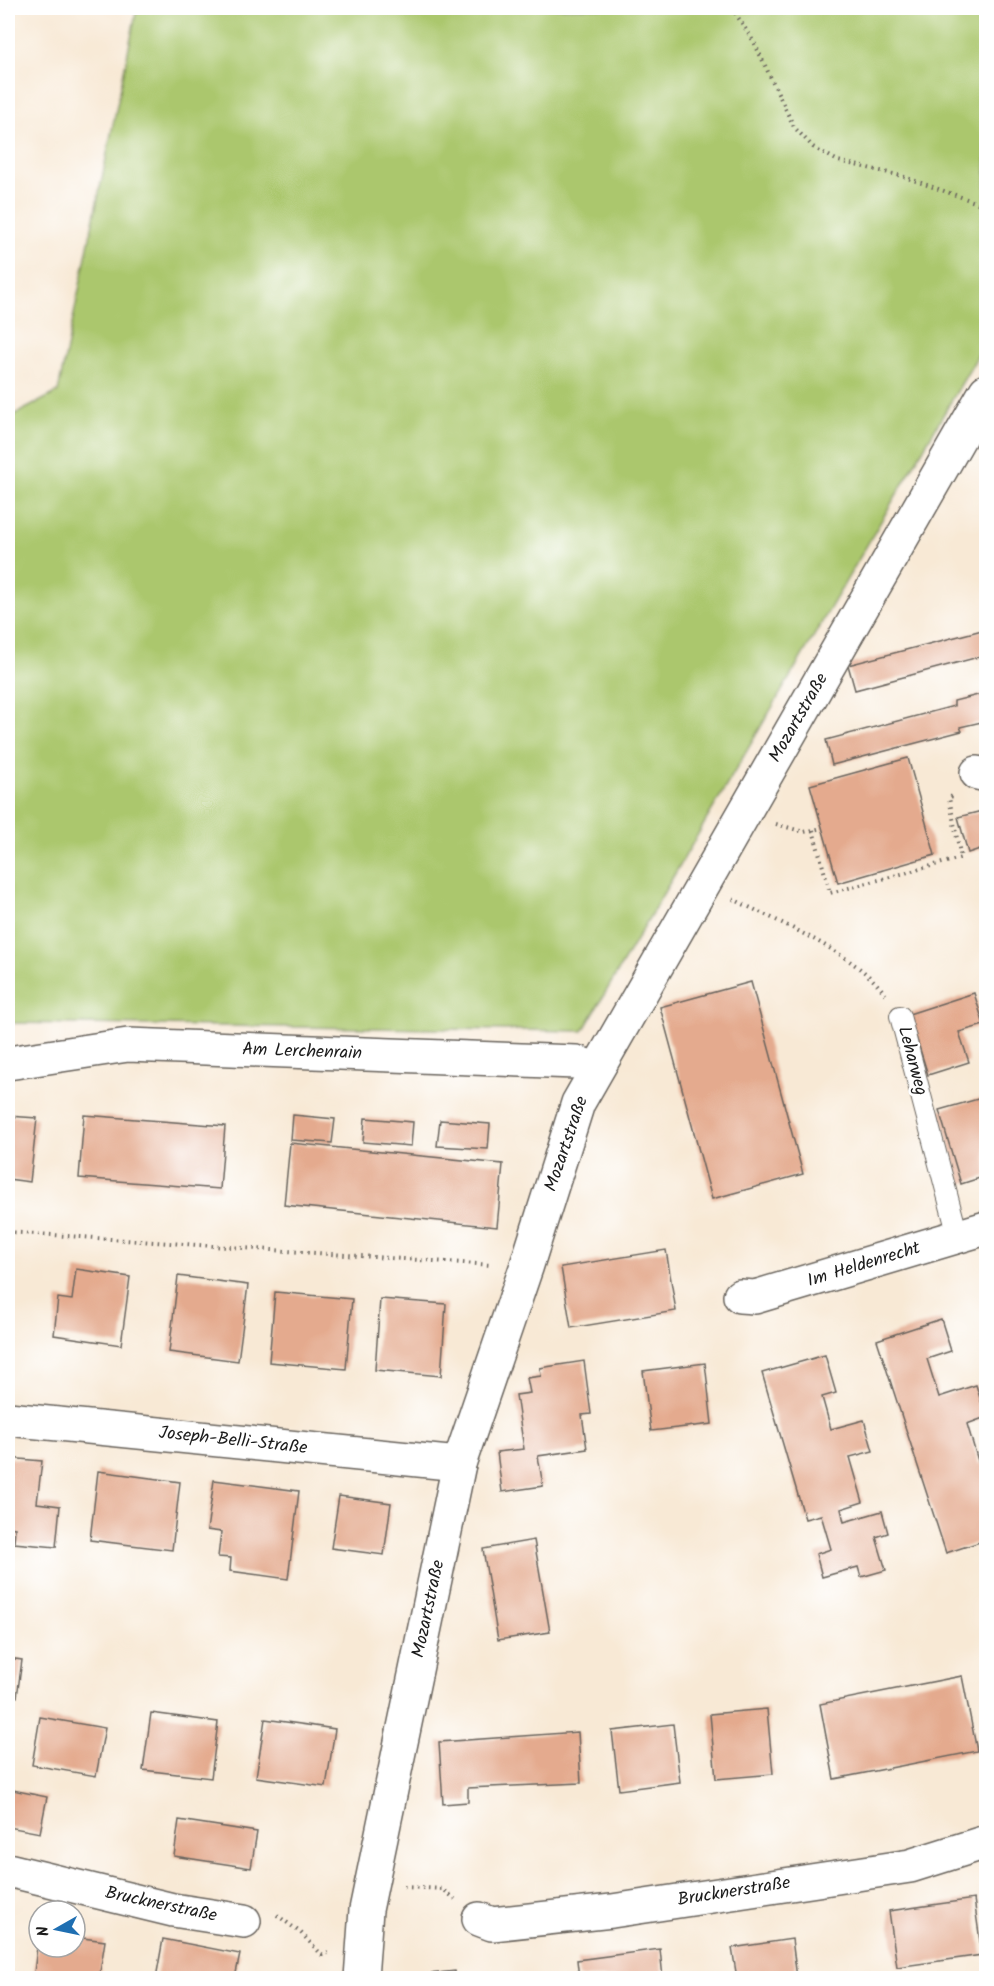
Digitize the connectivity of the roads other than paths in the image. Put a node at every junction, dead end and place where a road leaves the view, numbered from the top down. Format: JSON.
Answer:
{"nodes":[{"id":1,"x":987,"y":392,"type":"edge"},
{"id":2,"x":900,"y":1016,"type":"road end"},
{"id":3,"x":8,"y":1063,"type":"edge"},
{"id":4,"x":596,"y":1069,"type":"junction"},
{"id":5,"x":972,"y":1232,"type":"edge"},
{"id":6,"x":740,"y":1296,"type":"dead end"},
{"id":7,"x":8,"y":1419,"type":"edge"},
{"id":8,"x":459,"y":1464,"type":"junction"},
{"id":9,"x":987,"y":1842,"type":"edge"},
{"id":10,"x":8,"y":1870,"type":"edge"},
{"id":11,"x":259,"y":1917,"type":"road end"},
{"id":12,"x":479,"y":1919,"type":"road end"},
{"id":13,"x":361,"y":1978,"type":"edge"}],
"edges":[{"from":1,"to":4,"type":"street","name":"Mozartstraße"},
{"from":2,"to":5,"type":"lane","name":"Leharweg"},
{"from":3,"to":4,"type":"street","name":"Am Lerchenrain"},
{"from":4,"to":8,"type":"street","name":"Mozartstraße"},
{"from":5,"to":6,"type":"street","name":"Im Heldenrecht"},
{"from":7,"to":8,"type":"street","name":"Joseph-Belli-Straße"},
{"from":8,"to":13,"type":"street","name":"Mozartstraße"},
{"from":9,"to":12,"type":"street","name":"Brucknerstraße"},
{"from":10,"to":11,"type":"street","name":"Brucknerstraße"}]}
